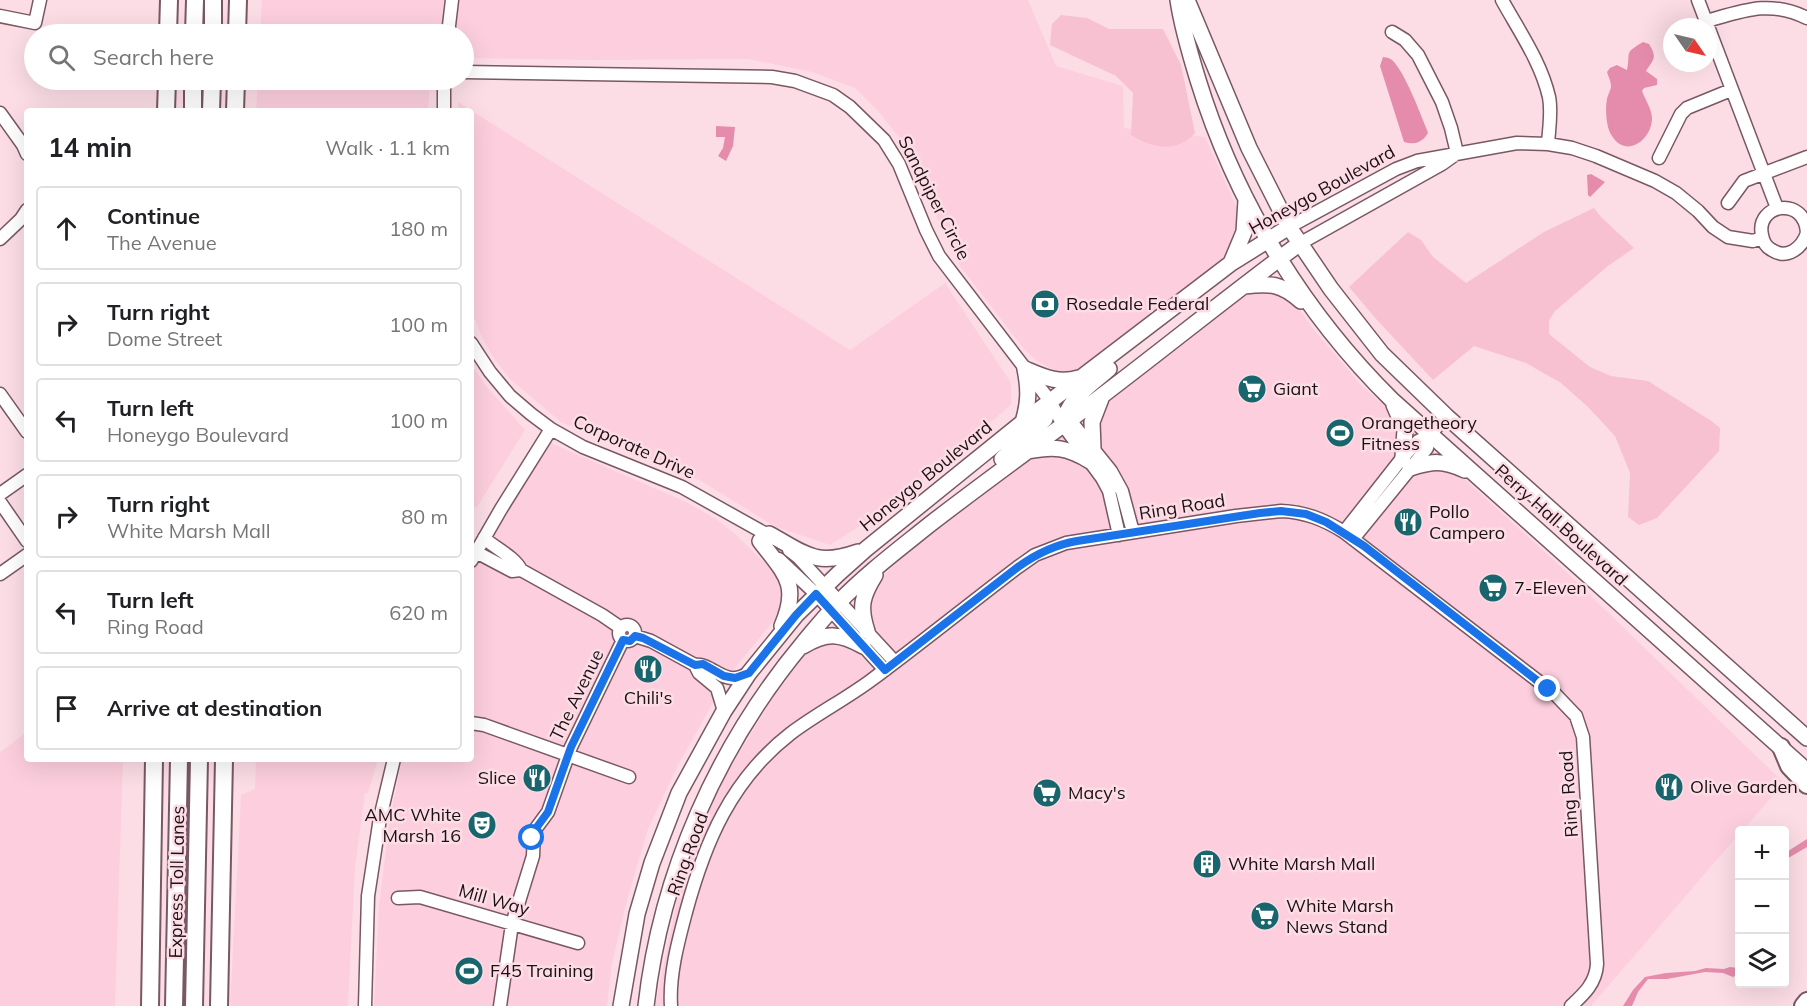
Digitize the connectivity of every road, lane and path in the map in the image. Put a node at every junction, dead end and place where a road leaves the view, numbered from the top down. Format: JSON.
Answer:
{"nodes":[{"id":1,"x":40,"y":0,"type":"edge"},
{"id":2,"x":168,"y":0,"type":"edge"},
{"id":3,"x":195,"y":0,"type":"edge"},
{"id":4,"x":213,"y":0,"type":"edge"},
{"id":5,"x":238,"y":0,"type":"edge"},
{"id":6,"x":452,"y":0,"type":"edge"},
{"id":7,"x":1178,"y":0,"type":"edge"},
{"id":8,"x":1187,"y":0,"type":"edge"},
{"id":9,"x":1502,"y":0,"type":"edge"},
{"id":10,"x":1698,"y":0,"type":"edge"},
{"id":11,"x":0,"y":16,"type":"edge"},
{"id":12,"x":1706,"y":18,"type":"edge"},
{"id":13,"x":1717,"y":18,"type":"edge"},
{"id":14,"x":1807,"y":18,"type":"edge"},
{"id":15,"x":168,"y":24,"type":"edge"},
{"id":16,"x":194,"y":24,"type":"edge"},
{"id":17,"x":213,"y":24,"type":"edge"},
{"id":18,"x":237,"y":24,"type":"edge"},
{"id":19,"x":449,"y":24,"type":"edge"},
{"id":20,"x":1392,"y":32,"type":"dead end"},
{"id":21,"x":1717,"y":50,"type":"edge"},
{"id":22,"x":474,"y":72,"type":"edge"},
{"id":23,"x":167,"y":90,"type":"edge"},
{"id":24,"x":193,"y":90,"type":"edge"},
{"id":25,"x":212,"y":90,"type":"edge"},
{"id":26,"x":236,"y":90,"type":"edge"},
{"id":27,"x":444,"y":90,"type":"edge"},
{"id":28,"x":1731,"y":90,"type":"junction"},
{"id":29,"x":166,"y":108,"type":"edge"},
{"id":30,"x":193,"y":108,"type":"edge"},
{"id":31,"x":211,"y":108,"type":"edge"},
{"id":32,"x":235,"y":108,"type":"edge"},
{"id":33,"x":444,"y":108,"type":"edge"},
{"id":34,"x":0,"y":113,"type":"edge"},
{"id":35,"x":1548,"y":144,"type":"junction"},
{"id":36,"x":24,"y":147,"type":"edge"},
{"id":37,"x":1457,"y":153,"type":"junction"},
{"id":38,"x":1807,"y":157,"type":"edge"},
{"id":39,"x":1659,"y":158,"type":"dead end"},
{"id":40,"x":1764,"y":174,"type":"junction"},
{"id":41,"x":1246,"y":197,"type":"junction"},
{"id":42,"x":1728,"y":203,"type":"dead end"},
{"id":43,"x":1777,"y":208,"type":"junction"},
{"id":44,"x":24,"y":214,"type":"edge"},
{"id":45,"x":1289,"y":227,"type":"junction"},
{"id":46,"x":1807,"y":233,"type":"edge"},
{"id":47,"x":1762,"y":238,"type":"junction"},
{"id":48,"x":0,"y":239,"type":"edge"},
{"id":49,"x":1269,"y":241,"type":"junction"},
{"id":50,"x":1299,"y":244,"type":"junction"},
{"id":51,"x":1278,"y":259,"type":"junction"},
{"id":52,"x":1230,"y":264,"type":"junction"},
{"id":53,"x":1244,"y":286,"type":"junction"},
{"id":54,"x":1314,"y":311,"type":"junction"},
{"id":55,"x":1152,"y":324,"type":"junction"},
{"id":56,"x":474,"y":348,"type":"edge"},
{"id":57,"x":1025,"y":369,"type":"junction"},
{"id":58,"x":1084,"y":376,"type":"junction"},
{"id":59,"x":1104,"y":393,"type":"junction"},
{"id":60,"x":0,"y":394,"type":"edge"},
{"id":61,"x":1392,"y":399,"type":"junction"},
{"id":62,"x":1050,"y":401,"type":"junction"},
{"id":63,"x":1446,"y":416,"type":"junction"},
{"id":64,"x":1066,"y":419,"type":"junction"},
{"id":65,"x":1023,"y":422,"type":"junction"},
{"id":66,"x":24,"y":428,"type":"edge"},
{"id":67,"x":551,"y":429,"type":"junction"},
{"id":68,"x":1430,"y":435,"type":"junction"},
{"id":69,"x":1025,"y":452,"type":"junction"},
{"id":70,"x":1091,"y":455,"type":"junction"},
{"id":71,"x":1407,"y":463,"type":"junction"},
{"id":72,"x":1474,"y":474,"type":"junction"},
{"id":73,"x":24,"y":477,"type":"edge"},
{"id":74,"x":0,"y":494,"type":"edge"},
{"id":75,"x":0,"y":502,"type":"edge"},
{"id":76,"x":916,"y":509,"type":"junction"},
{"id":77,"x":1372,"y":514,"type":"junction"},
{"id":78,"x":929,"y":526,"type":"junction"},
{"id":79,"x":1133,"y":532,"type":"junction"},
{"id":80,"x":1119,"y":535,"type":"junction"},
{"id":81,"x":1348,"y":535,"type":"junction"},
{"id":82,"x":24,"y":538,"type":"edge"},
{"id":83,"x":484,"y":538,"type":"junction"},
{"id":84,"x":765,"y":538,"type":"junction"},
{"id":85,"x":866,"y":549,"type":"junction"},
{"id":86,"x":474,"y":556,"type":"edge"},
{"id":87,"x":24,"y":557,"type":"edge"},
{"id":88,"x":1384,"y":562,"type":"junction"},
{"id":89,"x":881,"y":564,"type":"junction"},
{"id":90,"x":521,"y":570,"type":"junction"},
{"id":91,"x":0,"y":574,"type":"edge"},
{"id":92,"x":828,"y":597,"type":"junction"},
{"id":93,"x":626,"y":635,"type":"junction"},
{"id":94,"x":865,"y":638,"type":"junction"},
{"id":95,"x":777,"y":639,"type":"junction"},
{"id":96,"x":798,"y":649,"type":"junction"},
{"id":97,"x":695,"y":665,"type":"junction"},
{"id":98,"x":890,"y":666,"type":"junction"},
{"id":99,"x":749,"y":673,"type":"junction"},
{"id":100,"x":761,"y":699,"type":"junction"},
{"id":101,"x":724,"y":711,"type":"junction"},
{"id":102,"x":474,"y":723,"type":"edge"},
{"id":103,"x":1807,"y":738,"type":"edge"},
{"id":104,"x":1781,"y":747,"type":"junction"},
{"id":105,"x":568,"y":755,"type":"junction"},
{"id":106,"x":154,"y":762,"type":"edge"},
{"id":107,"x":179,"y":762,"type":"edge"},
{"id":108,"x":199,"y":762,"type":"edge"},
{"id":109,"x":224,"y":762,"type":"edge"},
{"id":110,"x":393,"y":762,"type":"edge"},
{"id":111,"x":1807,"y":771,"type":"edge"},
{"id":112,"x":629,"y":777,"type":"dead end"},
{"id":113,"x":1807,"y":785,"type":"edge"},
{"id":114,"x":659,"y":844,"type":"junction"},
{"id":115,"x":678,"y":866,"type":"junction"},
{"id":116,"x":398,"y":898,"type":"dead end"},
{"id":117,"x":512,"y":924,"type":"junction"},
{"id":118,"x":579,"y":943,"type":"dead end"},
{"id":119,"x":1807,"y":1001,"type":"edge"},
{"id":120,"x":150,"y":1006,"type":"edge"},
{"id":121,"x":174,"y":1006,"type":"edge"},
{"id":122,"x":194,"y":1006,"type":"edge"},
{"id":123,"x":219,"y":1006,"type":"edge"},
{"id":124,"x":365,"y":1006,"type":"edge"},
{"id":125,"x":500,"y":1006,"type":"edge"},
{"id":126,"x":621,"y":1006,"type":"edge"},
{"id":127,"x":646,"y":1006,"type":"edge"},
{"id":128,"x":671,"y":1006,"type":"edge"},
{"id":129,"x":1571,"y":1006,"type":"edge"},
{"id":130,"x":1803,"y":1006,"type":"edge"}],
"edges":[{"from":1,"to":11,"type":"street"},
{"from":2,"to":15,"type":"highway"},
{"from":3,"to":16,"type":"highway"},
{"from":4,"to":17,"type":"highway"},
{"from":5,"to":18,"type":"highway"},
{"from":6,"to":19,"type":"street"},
{"from":7,"to":41,"type":"main road","name":"Perry Hall Boulevard"},
{"from":8,"to":45,"type":"main road","name":"Perry Hall Boulevard"},
{"from":9,"to":35,"type":"street"},
{"from":10,"to":12,"type":"street"},
{"from":13,"to":14,"type":"street"},
{"from":20,"to":37,"type":"street"},
{"from":21,"to":28,"type":"street"},
{"from":22,"to":57,"type":"street","name":"Sandpiper Circle"},
{"from":23,"to":29,"type":"highway"},
{"from":24,"to":30,"type":"highway"},
{"from":25,"to":31,"type":"highway"},
{"from":26,"to":32,"type":"highway"},
{"from":27,"to":33,"type":"street"},
{"from":28,"to":39,"type":"street"},
{"from":28,"to":40,"type":"street"},
{"from":34,"to":36,"type":"street"},
{"from":35,"to":37,"type":"street","name":"Honeygo Boulevard"},
{"from":35,"to":47,"type":"street","name":"Honeygo Boulevard"},
{"from":37,"to":45,"type":"street","name":"Honeygo Boulevard"},
{"from":37,"to":50,"type":"street","name":"Honeygo Boulevard"},
{"from":38,"to":40,"type":"street"},
{"from":40,"to":42,"type":"street"},
{"from":40,"to":43,"type":"street"},
{"from":41,"to":49,"type":"main road","name":"Perry Hall Boulevard"},
{"from":41,"to":52,"type":"main road"},
{"from":43,"to":46,"type":"street"},
{"from":43,"to":47,"type":"street"},
{"from":44,"to":48,"type":"street"},
{"from":45,"to":49,"type":"main road","name":"Honeygo Boulevard"},
{"from":45,"to":50,"type":"main road","name":"Perry Hall Boulevard"},
{"from":46,"to":47,"type":"street"},
{"from":49,"to":51,"type":"main road","name":"Perry Hall Boulevard"},
{"from":49,"to":52,"type":"main road","name":"Honeygo Boulevard"},
{"from":50,"to":51,"type":"main road","name":"Honeygo Boulevard"},
{"from":50,"to":63,"type":"main road","name":"Perry Hall Boulevard"},
{"from":51,"to":53,"type":"main road","name":"Honeygo Boulevard"},
{"from":51,"to":54,"type":"main road","name":"Perry Hall Boulevard"},
{"from":52,"to":55,"type":"main road","name":"Honeygo Boulevard"},
{"from":53,"to":54,"type":"main road"},
{"from":53,"to":59,"type":"main road","name":"Honeygo Boulevard"},
{"from":54,"to":61,"type":"main road","name":"Perry Hall Boulevard"},
{"from":55,"to":58,"type":"main road","name":"Honeygo Boulevard"},
{"from":55,"to":64,"type":"main road"},
{"from":56,"to":67,"type":"street","name":"Corporate Drive"},
{"from":57,"to":58,"type":"main road"},
{"from":57,"to":62,"type":"street","name":"Sandpiper Circle"},
{"from":57,"to":65,"type":"main road"},
{"from":58,"to":62,"type":"main road","name":"Honeygo Boulevard"},
{"from":59,"to":64,"type":"main road","name":"Honeygo Boulevard"},
{"from":59,"to":70,"type":"main road"},
{"from":60,"to":66,"type":"street"},
{"from":61,"to":68,"type":"main road","name":"Perry Hall Boulevard"},
{"from":61,"to":71,"type":"main road"},
{"from":62,"to":64,"type":"street","name":"Sandpiper Circle"},
{"from":62,"to":65,"type":"main road","name":"Honeygo Boulevard"},
{"from":62,"to":78,"type":"main road"},
{"from":63,"to":68,"type":"street"},
{"from":63,"to":103,"type":"main road","name":"Perry Hall Boulevard"},
{"from":64,"to":69,"type":"main road","name":"Honeygo Boulevard"},
{"from":64,"to":70,"type":"street"},
{"from":65,"to":76,"type":"main road","name":"Honeygo Boulevard"},
{"from":67,"to":83,"type":"street"},
{"from":67,"to":84,"type":"street","name":"Corporate Drive"},
{"from":68,"to":71,"type":"street"},
{"from":68,"to":72,"type":"main road","name":"Perry Hall Boulevard"},
{"from":69,"to":70,"type":"main road"},
{"from":69,"to":78,"type":"main road","name":"Honeygo Boulevard"},
{"from":70,"to":79,"type":"street"},
{"from":70,"to":80,"type":"street"},
{"from":71,"to":72,"type":"main road"},
{"from":71,"to":77,"type":"street"},
{"from":71,"to":81,"type":"street"},
{"from":72,"to":104,"type":"main road","name":"Perry Hall Boulevard"},
{"from":73,"to":74,"type":"street"},
{"from":75,"to":82,"type":"street"},
{"from":76,"to":85,"type":"main road","name":"Honeygo Boulevard"},
{"from":76,"to":92,"type":"main road"},
{"from":77,"to":81,"type":"street"},
{"from":77,"to":88,"type":"street"},
{"from":78,"to":89,"type":"main road","name":"Honeygo Boulevard"},
{"from":79,"to":80,"type":"street","name":"Ring Road"},
{"from":79,"to":81,"type":"street","name":"Ring Road"},
{"from":80,"to":98,"type":"street","name":"Ring Road"},
{"from":81,"to":88,"type":"street","name":"Ring Road"},
{"from":83,"to":86,"type":"street"},
{"from":83,"to":90,"type":"street"},
{"from":84,"to":85,"type":"main road"},
{"from":84,"to":92,"type":"street","name":"Corporate Drive"},
{"from":84,"to":95,"type":"main road"},
{"from":85,"to":92,"type":"main road","name":"Honeygo Boulevard"},
{"from":86,"to":90,"type":"street"},
{"from":87,"to":91,"type":"street"},
{"from":88,"to":129,"type":"street","name":"Ring Road"},
{"from":89,"to":92,"type":"main road","name":"Honeygo Boulevard"},
{"from":89,"to":94,"type":"main road"},
{"from":90,"to":93,"type":"street"},
{"from":92,"to":94,"type":"street"},
{"from":92,"to":95,"type":"main road","name":"Honeygo Boulevard"},
{"from":92,"to":96,"type":"main road","name":"Honeygo Boulevard"},
{"from":92,"to":100,"type":"main road"},
{"from":93,"to":97,"type":"street"},
{"from":93,"to":105,"type":"street","name":"The Avenue"},
{"from":94,"to":96,"type":"main road"},
{"from":94,"to":98,"type":"street"},
{"from":95,"to":99,"type":"main road","name":"Honeygo Boulevard"},
{"from":96,"to":100,"type":"main road","name":"Honeygo Boulevard"},
{"from":97,"to":99,"type":"street"},
{"from":97,"to":101,"type":"street"},
{"from":98,"to":128,"type":"street","name":"Ring Road"},
{"from":99,"to":101,"type":"main road","name":"Honeygo Boulevard"},
{"from":100,"to":115,"type":"main road","name":"Honeygo Boulevard"},
{"from":101,"to":114,"type":"main road","name":"Honeygo Boulevard"},
{"from":102,"to":105,"type":"street"},
{"from":104,"to":111,"type":"main road","name":"Perry Hall Boulevard"},
{"from":104,"to":113,"type":"highway"},
{"from":105,"to":112,"type":"street"},
{"from":105,"to":117,"type":"street","name":"The Avenue"},
{"from":106,"to":120,"type":"highway"},
{"from":107,"to":121,"type":"highway","name":"Express Toll Lanes"},
{"from":108,"to":122,"type":"highway","name":"Express Toll Lanes"},
{"from":109,"to":123,"type":"highway"},
{"from":110,"to":124,"type":"street"},
{"from":114,"to":115,"type":"main road"},
{"from":114,"to":126,"type":"main road","name":"Honeygo Boulevard"},
{"from":115,"to":127,"type":"main road","name":"Honeygo Boulevard"},
{"from":116,"to":117,"type":"street","name":"Mill Way"},
{"from":117,"to":118,"type":"street","name":"Mill Way"},
{"from":117,"to":125,"type":"street","name":"The Avenue"},
{"from":119,"to":130,"type":"highway"}]}
